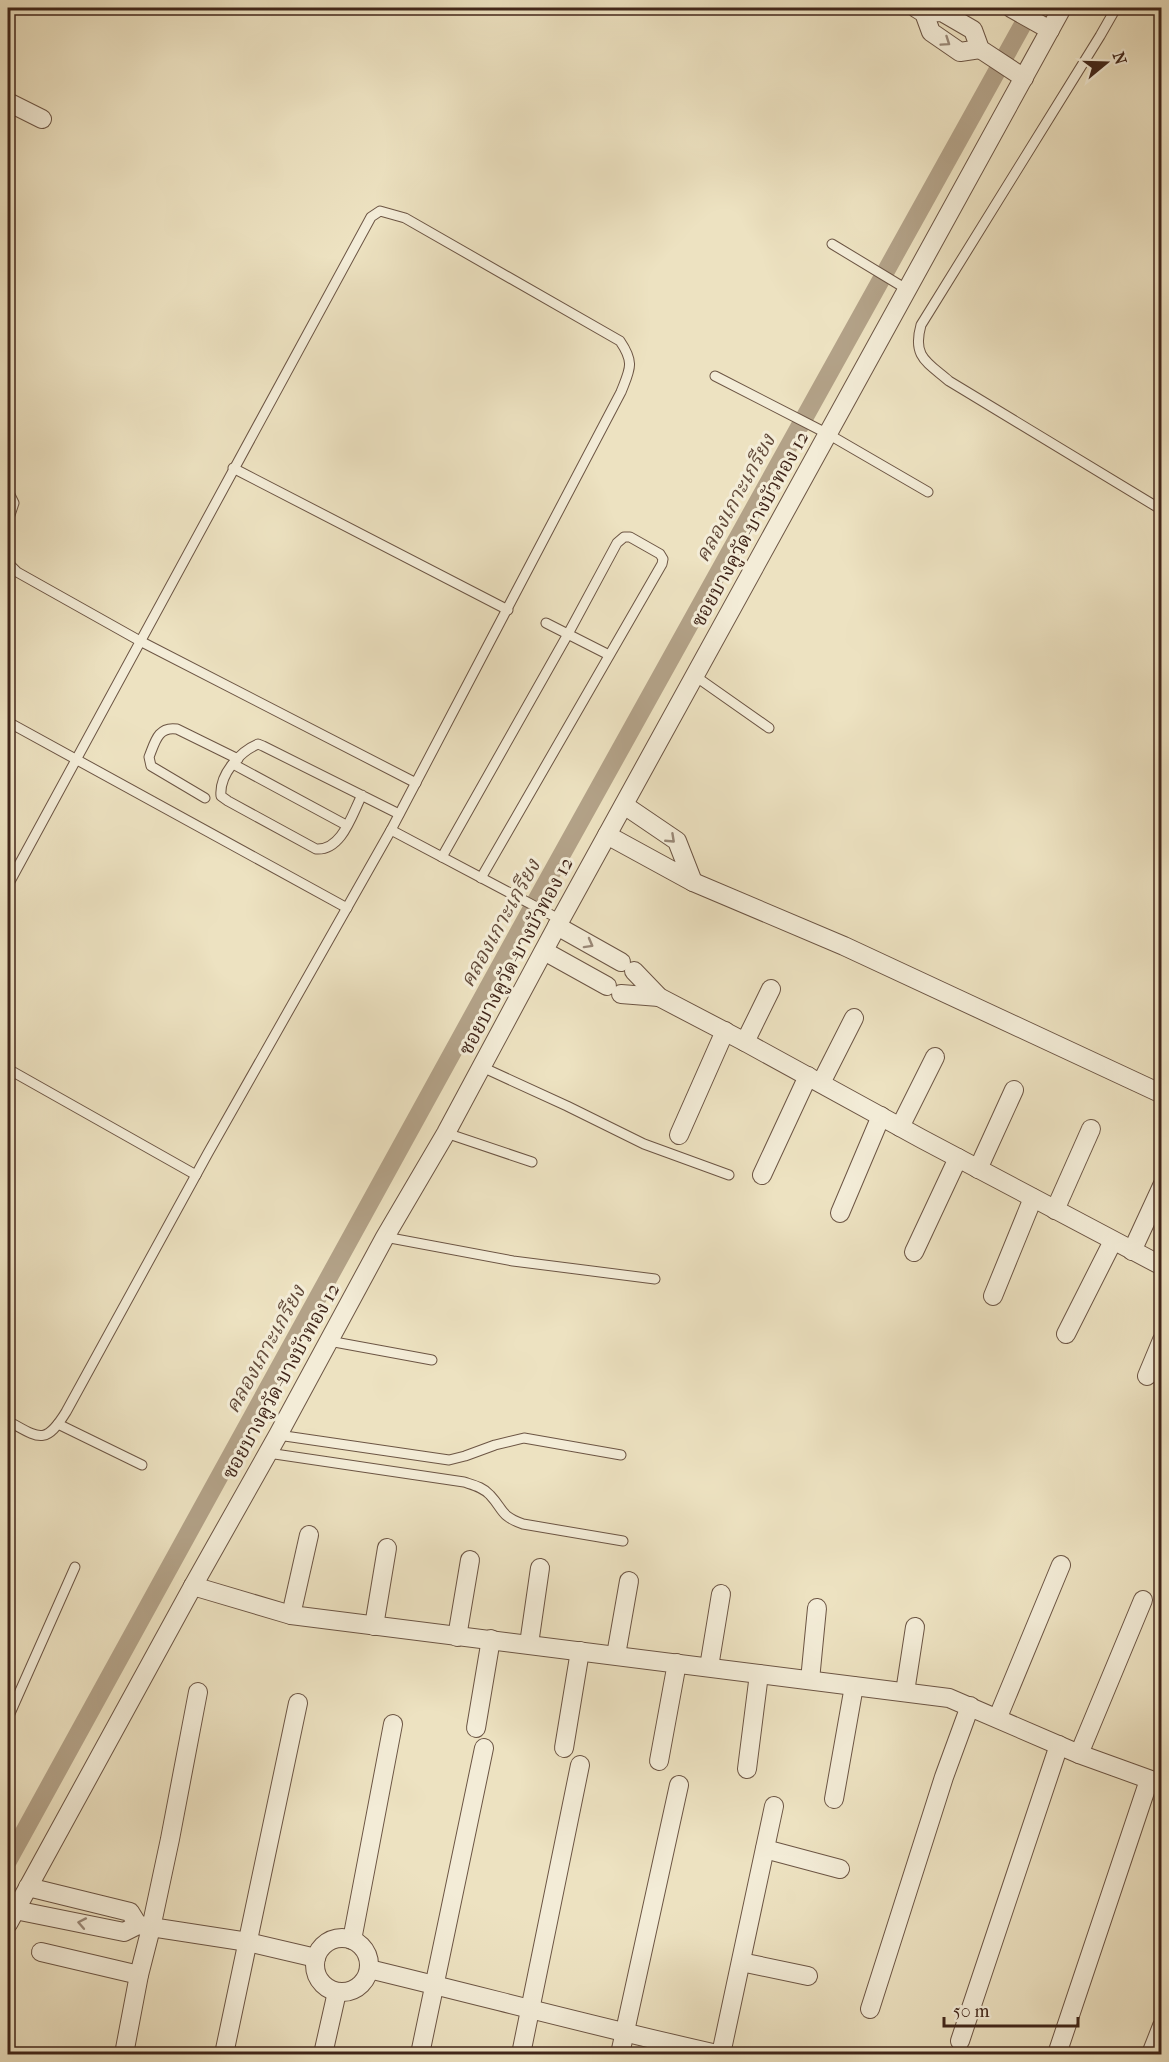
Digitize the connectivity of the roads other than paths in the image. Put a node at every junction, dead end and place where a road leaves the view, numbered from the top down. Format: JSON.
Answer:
{"nodes":[{"id":1,"x":1011,"y":8,"type":"edge"},
{"id":2,"x":1062,"y":8,"type":"edge"},
{"id":3,"x":1116,"y":8,"type":"edge"},
{"id":4,"x":920,"y":10,"type":"edge"},
{"id":5,"x":1043,"y":26,"type":"junction"},
{"id":6,"x":1024,"y":78,"type":"junction"},
{"id":7,"x":8,"y":102,"type":"edge"},
{"id":8,"x":42,"y":119,"type":"dead end"},
{"id":9,"x":832,"y":244,"type":"dead end"},
{"id":10,"x":908,"y":290,"type":"junction"},
{"id":11,"x":715,"y":376,"type":"dead end"},
{"id":12,"x":828,"y":434,"type":"junction"},
{"id":13,"x":233,"y":468,"type":"junction"},
{"id":14,"x":8,"y":491,"type":"edge"},
{"id":15,"x":928,"y":492,"type":"dead end"},
{"id":16,"x":1161,"y":510,"type":"edge"},
{"id":17,"x":8,"y":521,"type":"edge"},
{"id":18,"x":8,"y":563,"type":"edge"},
{"id":19,"x":508,"y":610,"type":"junction"},
{"id":20,"x":546,"y":623,"type":"dead end"},
{"id":21,"x":568,"y":634,"type":"junction"},
{"id":22,"x":140,"y":641,"type":"junction"},
{"id":23,"x":609,"y":655,"type":"junction"},
{"id":24,"x":695,"y":676,"type":"junction"},
{"id":25,"x":8,"y":722,"type":"edge"},
{"id":26,"x":769,"y":728,"type":"dead end"},
{"id":27,"x":76,"y":760,"type":"junction"},
{"id":28,"x":236,"y":761,"type":"junction"},
{"id":29,"x":416,"y":783,"type":"junction"},
{"id":30,"x":362,"y":795,"type":"junction"},
{"id":31,"x":205,"y":798,"type":"dead end"},
{"id":32,"x":624,"y":805,"type":"junction"},
{"id":33,"x":399,"y":814,"type":"junction"},
{"id":34,"x":346,"y":825,"type":"junction"},
{"id":35,"x":391,"y":830,"type":"junction"},
{"id":36,"x":607,"y":835,"type":"junction"},
{"id":37,"x":442,"y":857,"type":"junction"},
{"id":38,"x":481,"y":878,"type":"junction"},
{"id":39,"x":693,"y":882,"type":"junction"},
{"id":40,"x":8,"y":885,"type":"edge"},
{"id":41,"x":347,"y":908,"type":"junction"},
{"id":42,"x":559,"y":923,"type":"junction"},
{"id":43,"x":544,"y":951,"type":"junction"},
{"id":44,"x":771,"y":989,"type":"dead end"},
{"id":45,"x":658,"y":997,"type":"junction"},
{"id":46,"x":854,"y":1018,"type":"dead end"},
{"id":47,"x":725,"y":1031,"type":"junction"},
{"id":48,"x":746,"y":1042,"type":"junction"},
{"id":49,"x":935,"y":1058,"type":"dead end"},
{"id":50,"x":482,"y":1067,"type":"junction"},
{"id":51,"x":8,"y":1069,"type":"edge"},
{"id":52,"x":815,"y":1080,"type":"junction"},
{"id":53,"x":1014,"y":1090,"type":"dead end"},
{"id":54,"x":1161,"y":1094,"type":"edge"},
{"id":55,"x":881,"y":1116,"type":"junction"},
{"id":56,"x":900,"y":1127,"type":"junction"},
{"id":57,"x":1091,"y":1129,"type":"dead end"},
{"id":58,"x":446,"y":1133,"type":"junction"},
{"id":59,"x":679,"y":1135,"type":"dead end"},
{"id":60,"x":958,"y":1158,"type":"junction"},
{"id":61,"x":532,"y":1162,"type":"dead end"},
{"id":62,"x":978,"y":1169,"type":"junction"},
{"id":63,"x":196,"y":1175,"type":"junction"},
{"id":64,"x":729,"y":1175,"type":"dead end"},
{"id":65,"x":762,"y":1175,"type":"dead end"},
{"id":66,"x":1161,"y":1186,"type":"edge"},
{"id":67,"x":1033,"y":1198,"type":"junction"},
{"id":68,"x":1055,"y":1210,"type":"junction"},
{"id":69,"x":840,"y":1213,"type":"dead end"},
{"id":70,"x":385,"y":1237,"type":"junction"},
{"id":71,"x":1113,"y":1241,"type":"junction"},
{"id":72,"x":1132,"y":1251,"type":"junction"},
{"id":73,"x":914,"y":1252,"type":"dead end"},
{"id":74,"x":1161,"y":1266,"type":"edge"},
{"id":75,"x":655,"y":1279,"type":"dead end"},
{"id":76,"x":993,"y":1296,"type":"dead end"},
{"id":77,"x":1066,"y":1334,"type":"dead end"},
{"id":78,"x":1161,"y":1340,"type":"edge"},
{"id":79,"x":329,"y":1341,"type":"junction"},
{"id":80,"x":432,"y":1360,"type":"dead end"},
{"id":81,"x":1147,"y":1376,"type":"dead end"},
{"id":82,"x":8,"y":1421,"type":"edge"},
{"id":83,"x":58,"y":1424,"type":"junction"},
{"id":84,"x":278,"y":1435,"type":"junction"},
{"id":85,"x":268,"y":1453,"type":"junction"},
{"id":86,"x":621,"y":1455,"type":"dead end"},
{"id":87,"x":142,"y":1465,"type":"dead end"},
{"id":88,"x":309,"y":1535,"type":"dead end"},
{"id":89,"x":623,"y":1541,"type":"dead end"},
{"id":90,"x":387,"y":1548,"type":"dead end"},
{"id":91,"x":470,"y":1560,"type":"dead end"},
{"id":92,"x":1060,"y":1565,"type":"dead end"},
{"id":93,"x":75,"y":1567,"type":"dead end"},
{"id":94,"x":540,"y":1568,"type":"dead end"},
{"id":95,"x":629,"y":1581,"type":"dead end"},
{"id":96,"x":193,"y":1586,"type":"junction"},
{"id":97,"x":721,"y":1594,"type":"dead end"},
{"id":98,"x":1143,"y":1600,"type":"dead end"},
{"id":99,"x":817,"y":1608,"type":"dead end"},
{"id":100,"x":291,"y":1615,"type":"junction"},
{"id":101,"x":374,"y":1626,"type":"junction"},
{"id":102,"x":915,"y":1627,"type":"dead end"},
{"id":103,"x":457,"y":1636,"type":"junction"},
{"id":104,"x":491,"y":1640,"type":"junction"},
{"id":105,"x":529,"y":1644,"type":"junction"},
{"id":106,"x":580,"y":1651,"type":"junction"},
{"id":107,"x":616,"y":1655,"type":"junction"},
{"id":108,"x":676,"y":1663,"type":"junction"},
{"id":109,"x":709,"y":1667,"type":"junction"},
{"id":110,"x":759,"y":1674,"type":"junction"},
{"id":111,"x":810,"y":1680,"type":"junction"},
{"id":112,"x":854,"y":1686,"type":"junction"},
{"id":113,"x":198,"y":1692,"type":"dead end"},
{"id":114,"x":905,"y":1692,"type":"junction"},
{"id":115,"x":298,"y":1703,"type":"dead end"},
{"id":116,"x":970,"y":1706,"type":"junction"},
{"id":117,"x":8,"y":1718,"type":"edge"},
{"id":118,"x":998,"y":1718,"type":"junction"},
{"id":119,"x":393,"y":1724,"type":"dead end"},
{"id":120,"x":476,"y":1728,"type":"dead end"},
{"id":121,"x":1059,"y":1745,"type":"junction"},
{"id":122,"x":484,"y":1748,"type":"dead end"},
{"id":123,"x":564,"y":1748,"type":"dead end"},
{"id":124,"x":1079,"y":1754,"type":"junction"},
{"id":125,"x":659,"y":1761,"type":"dead end"},
{"id":126,"x":580,"y":1765,"type":"dead end"},
{"id":127,"x":747,"y":1769,"type":"dead end"},
{"id":128,"x":1155,"y":1782,"type":"edge"},
{"id":129,"x":679,"y":1785,"type":"dead end"},
{"id":130,"x":834,"y":1799,"type":"dead end"},
{"id":131,"x":774,"y":1806,"type":"dead end"},
{"id":132,"x":765,"y":1849,"type":"junction"},
{"id":133,"x":840,"y":1869,"type":"dead end"},
{"id":134,"x":28,"y":1887,"type":"junction"},
{"id":135,"x":11,"y":1917,"type":"edge"},
{"id":136,"x":145,"y":1927,"type":"junction"},
{"id":137,"x":352,"y":1940,"type":"junction"},
{"id":138,"x":248,"y":1942,"type":"junction"},
{"id":139,"x":41,"y":1952,"type":"dead end"},
{"id":140,"x":316,"y":1958,"type":"junction"},
{"id":141,"x":741,"y":1962,"type":"junction"},
{"id":142,"x":369,"y":1969,"type":"junction"},
{"id":143,"x":139,"y":1975,"type":"junction"},
{"id":144,"x":808,"y":1976,"type":"dead end"},
{"id":145,"x":434,"y":1984,"type":"junction"},
{"id":146,"x":337,"y":1992,"type":"junction"},
{"id":147,"x":531,"y":2008,"type":"junction"},
{"id":148,"x":870,"y":2009,"type":"dead end"},
{"id":149,"x":1161,"y":2026,"type":"edge"},
{"id":150,"x":624,"y":2033,"type":"junction"},
{"id":151,"x":960,"y":2041,"type":"dead end"},
{"id":152,"x":124,"y":2055,"type":"edge"},
{"id":153,"x":224,"y":2055,"type":"edge"},
{"id":154,"x":323,"y":2055,"type":"edge"},
{"id":155,"x":420,"y":2055,"type":"edge"},
{"id":156,"x":521,"y":2055,"type":"edge"},
{"id":157,"x":620,"y":2055,"type":"edge"},
{"id":158,"x":719,"y":2055,"type":"edge"},
{"id":159,"x":1057,"y":2055,"type":"edge"},
{"id":160,"x":1151,"y":2055,"type":"edge"}],
"edges":[{"from":1,"to":5,"type":"street"},
{"from":2,"to":5,"type":"street","name":"ซอยบางคูวัด-บางบัวทอง 12"},
{"from":3,"to":16,"type":"lane"},
{"from":4,"to":6,"type":"street"},
{"from":5,"to":6,"type":"street","name":"ซอยบางคูวัด-บางบัวทอง 12"},
{"from":6,"to":10,"type":"street","name":"ซอยบางคูวัด-บางบัวทอง 12"},
{"from":7,"to":8,"type":"street"},
{"from":9,"to":10,"type":"lane"},
{"from":10,"to":12,"type":"street","name":"ซอยบางคูวัด-บางบัวทอง 12"},
{"from":11,"to":12,"type":"lane"},
{"from":12,"to":15,"type":"lane"},
{"from":12,"to":24,"type":"street","name":"ซอยบางคูวัด-บางบัวทอง 12"},
{"from":13,"to":19,"type":"lane"},
{"from":13,"to":19,"type":"lane"},
{"from":13,"to":22,"type":"lane"},
{"from":14,"to":17,"type":"lane"},
{"from":18,"to":22,"type":"lane"},
{"from":19,"to":29,"type":"lane"},
{"from":20,"to":21,"type":"lane"},
{"from":21,"to":23,"type":"lane"},
{"from":21,"to":23,"type":"lane"},
{"from":21,"to":37,"type":"lane"},
{"from":22,"to":27,"type":"lane"},
{"from":22,"to":29,"type":"lane"},
{"from":23,"to":38,"type":"lane"},
{"from":24,"to":26,"type":"lane"},
{"from":24,"to":32,"type":"street","name":"ซอยบางคูวัด-บางบัวทอง 12"},
{"from":25,"to":27,"type":"lane"},
{"from":27,"to":40,"type":"lane"},
{"from":27,"to":41,"type":"lane"},
{"from":28,"to":30,"type":"lane"},
{"from":28,"to":31,"type":"lane"},
{"from":28,"to":34,"type":"lane"},
{"from":28,"to":34,"type":"lane"},
{"from":29,"to":33,"type":"lane"},
{"from":30,"to":33,"type":"lane"},
{"from":30,"to":34,"type":"lane"},
{"from":32,"to":36,"type":"street","name":"ซอยบางคูวัด-บางบัวทอง 12"},
{"from":32,"to":39,"type":"street","one_way":true},
{"from":33,"to":35,"type":"lane"},
{"from":35,"to":37,"type":"lane"},
{"from":35,"to":41,"type":"lane"},
{"from":36,"to":39,"type":"street"},
{"from":36,"to":42,"type":"street","name":"ซอยบางคูวัด-บางบัวทอง 12"},
{"from":37,"to":38,"type":"lane"},
{"from":38,"to":42,"type":"lane"},
{"from":39,"to":54,"type":"street"},
{"from":41,"to":63,"type":"lane"},
{"from":42,"to":43,"type":"street","name":"ซอยบางคูวัด-บางบัวทอง 12"},
{"from":42,"to":45,"type":"street","one_way":true},
{"from":43,"to":45,"type":"street"},
{"from":43,"to":50,"type":"street","name":"ซอยบางคูวัด-บางบัวทอง 12"},
{"from":44,"to":48,"type":"street"},
{"from":45,"to":47,"type":"street"},
{"from":46,"to":52,"type":"street"},
{"from":47,"to":48,"type":"street"},
{"from":47,"to":59,"type":"street"},
{"from":48,"to":52,"type":"street"},
{"from":49,"to":56,"type":"street"},
{"from":50,"to":58,"type":"street","name":"ซอยบางคูวัด-บางบัวทอง 12"},
{"from":50,"to":64,"type":"lane"},
{"from":51,"to":63,"type":"lane"},
{"from":52,"to":55,"type":"street"},
{"from":52,"to":65,"type":"street"},
{"from":53,"to":62,"type":"street"},
{"from":55,"to":56,"type":"street"},
{"from":55,"to":69,"type":"street"},
{"from":56,"to":60,"type":"street"},
{"from":57,"to":68,"type":"street"},
{"from":58,"to":61,"type":"lane"},
{"from":58,"to":70,"type":"street","name":"ซอยบางคูวัด-บางบัวทอง 12"},
{"from":60,"to":62,"type":"street"},
{"from":60,"to":73,"type":"street"},
{"from":62,"to":67,"type":"street"},
{"from":63,"to":83,"type":"lane"},
{"from":66,"to":72,"type":"street"},
{"from":67,"to":68,"type":"street"},
{"from":67,"to":76,"type":"street"},
{"from":68,"to":71,"type":"street"},
{"from":70,"to":75,"type":"lane"},
{"from":70,"to":79,"type":"street","name":"ซอยบางคูวัด-บางบัวทอง 12"},
{"from":71,"to":72,"type":"street"},
{"from":71,"to":77,"type":"street"},
{"from":72,"to":74,"type":"street"},
{"from":78,"to":81,"type":"street"},
{"from":79,"to":80,"type":"lane"},
{"from":79,"to":84,"type":"street","name":"ซอยบางคูวัด-บางบัวทอง 12"},
{"from":82,"to":83,"type":"lane"},
{"from":83,"to":87,"type":"lane"},
{"from":84,"to":85,"type":"street","name":"ซอยบางคูวัด-บางบัวทอง 12"},
{"from":84,"to":86,"type":"lane"},
{"from":85,"to":89,"type":"lane"},
{"from":85,"to":96,"type":"street","name":"ซอยบางคูวัด-บางบัวทอง 12"},
{"from":88,"to":100,"type":"street"},
{"from":90,"to":101,"type":"street"},
{"from":91,"to":103,"type":"street"},
{"from":92,"to":118,"type":"street"},
{"from":93,"to":117,"type":"lane"},
{"from":94,"to":105,"type":"street"},
{"from":95,"to":107,"type":"street"},
{"from":96,"to":100,"type":"street"},
{"from":96,"to":134,"type":"street","name":"ซอยบางคูวัด-บางบัวทอง 12"},
{"from":97,"to":109,"type":"street"},
{"from":98,"to":124,"type":"street"},
{"from":99,"to":111,"type":"street"},
{"from":100,"to":101,"type":"street"},
{"from":101,"to":103,"type":"street"},
{"from":102,"to":114,"type":"street"},
{"from":103,"to":104,"type":"street"},
{"from":104,"to":105,"type":"street"},
{"from":104,"to":120,"type":"street"},
{"from":105,"to":106,"type":"street"},
{"from":106,"to":107,"type":"street"},
{"from":106,"to":123,"type":"street"},
{"from":107,"to":108,"type":"street"},
{"from":108,"to":109,"type":"street"},
{"from":108,"to":125,"type":"street"},
{"from":109,"to":110,"type":"street"},
{"from":110,"to":111,"type":"street"},
{"from":110,"to":127,"type":"street"},
{"from":111,"to":112,"type":"street"},
{"from":112,"to":114,"type":"street"},
{"from":112,"to":130,"type":"street"},
{"from":113,"to":136,"type":"street"},
{"from":114,"to":116,"type":"street"},
{"from":115,"to":138,"type":"street"},
{"from":116,"to":118,"type":"street"},
{"from":116,"to":148,"type":"street"},
{"from":118,"to":121,"type":"street"},
{"from":119,"to":137,"type":"street"},
{"from":121,"to":124,"type":"street"},
{"from":121,"to":151,"type":"street"},
{"from":122,"to":145,"type":"street"},
{"from":124,"to":128,"type":"street"},
{"from":126,"to":147,"type":"street"},
{"from":128,"to":159,"type":"street"},
{"from":129,"to":150,"type":"street"},
{"from":131,"to":132,"type":"street"},
{"from":132,"to":133,"type":"street"},
{"from":132,"to":141,"type":"street"},
{"from":134,"to":135,"type":"street","name":"ซอยบางคูวัด-บางบัวทอง 12"},
{"from":134,"to":136,"type":"street"},
{"from":136,"to":135,"type":"street","one_way":true},
{"from":136,"to":138,"type":"street"},
{"from":136,"to":143,"type":"street"},
{"from":137,"to":140,"type":"street"},
{"from":137,"to":142,"type":"street"},
{"from":138,"to":140,"type":"street"},
{"from":138,"to":153,"type":"street"},
{"from":139,"to":143,"type":"street"},
{"from":140,"to":146,"type":"street"},
{"from":141,"to":144,"type":"street"},
{"from":141,"to":158,"type":"street"},
{"from":142,"to":145,"type":"street"},
{"from":142,"to":146,"type":"street"},
{"from":143,"to":152,"type":"street"},
{"from":145,"to":147,"type":"street"},
{"from":145,"to":155,"type":"street"},
{"from":146,"to":154,"type":"street"},
{"from":147,"to":150,"type":"street"},
{"from":147,"to":156,"type":"street"},
{"from":149,"to":160,"type":"street"},
{"from":150,"to":157,"type":"street"},
{"from":150,"to":158,"type":"street"}]}
